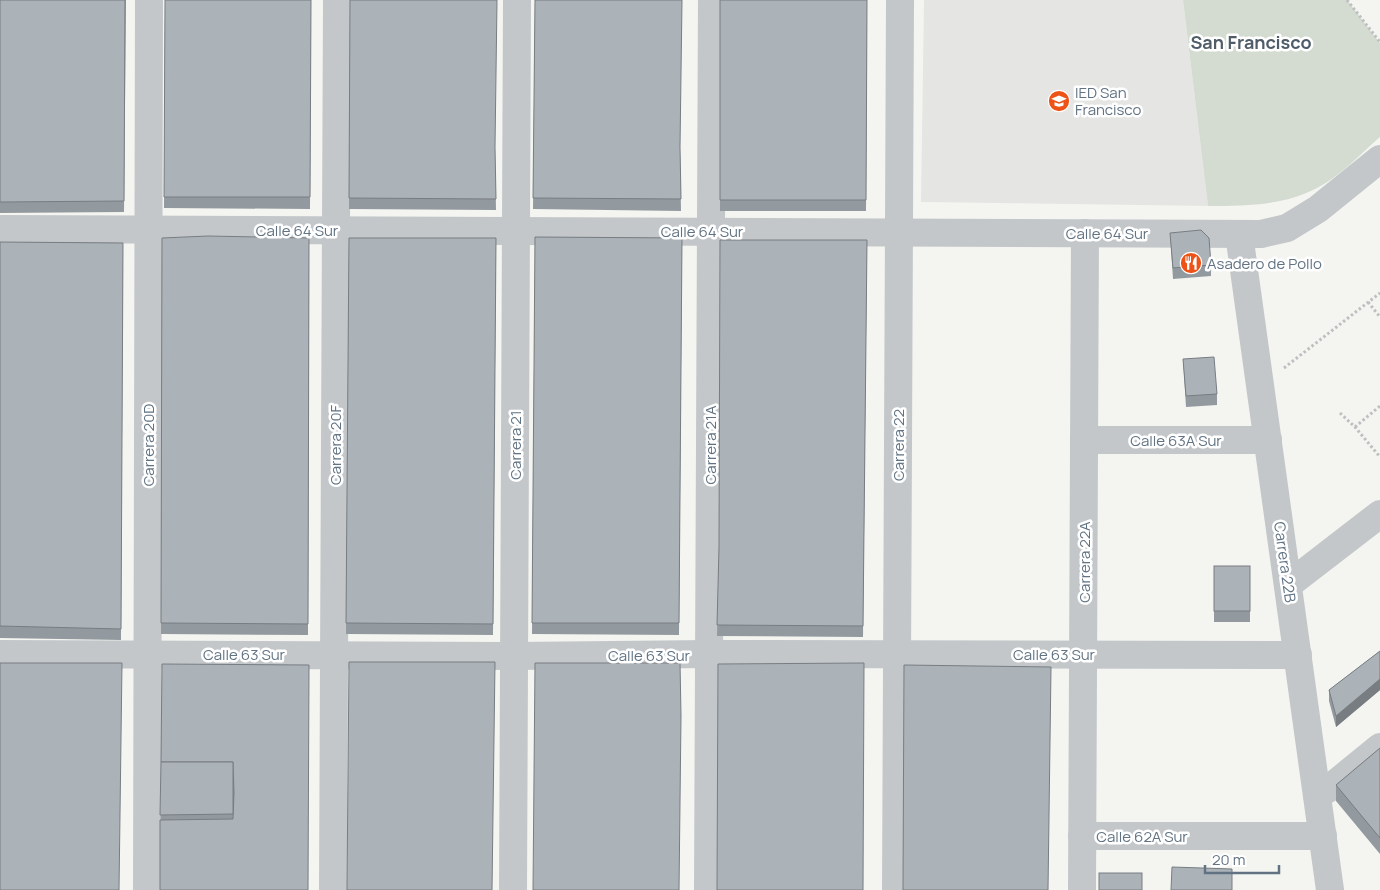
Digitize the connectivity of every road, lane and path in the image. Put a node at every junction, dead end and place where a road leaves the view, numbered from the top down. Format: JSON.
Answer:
{"nodes":[{"id":1,"x":149,"y":0,"type":"edge"},
{"id":2,"x":337,"y":0,"type":"edge"},
{"id":3,"x":517,"y":0,"type":"edge"},
{"id":4,"x":712,"y":0,"type":"edge"},
{"id":5,"x":900,"y":0,"type":"edge"},
{"id":6,"x":1347,"y":0,"type":"edge"},
{"id":7,"x":1380,"y":42,"type":"edge"},
{"id":8,"x":1380,"y":159,"type":"edge"},
{"id":9,"x":0,"y":229,"type":"edge"},
{"id":10,"x":148,"y":230,"type":"junction"},
{"id":11,"x":336,"y":230,"type":"junction"},
{"id":12,"x":711,"y":231,"type":"junction"},
{"id":13,"x":516,"y":232,"type":"junction"},
{"id":14,"x":899,"y":232,"type":"junction"},
{"id":15,"x":1085,"y":233,"type":"junction"},
{"id":16,"x":1239,"y":234,"type":"junction"},
{"id":17,"x":1380,"y":293,"type":"edge"},
{"id":18,"x":1368,"y":302,"type":"junction"},
{"id":19,"x":1380,"y":317,"type":"edge"},
{"id":20,"x":1283,"y":369,"type":"dead end"},
{"id":21,"x":1380,"y":406,"type":"edge"},
{"id":22,"x":1340,"y":413,"type":"dead end"},
{"id":23,"x":1355,"y":427,"type":"junction"},
{"id":24,"x":1084,"y":440,"type":"junction"},
{"id":25,"x":1268,"y":440,"type":"junction"},
{"id":26,"x":1380,"y":457,"type":"edge"},
{"id":27,"x":1380,"y":514,"type":"edge"},
{"id":28,"x":1288,"y":585,"type":"junction"},
{"id":29,"x":0,"y":654,"type":"edge"},
{"id":30,"x":147,"y":654,"type":"junction"},
{"id":31,"x":334,"y":654,"type":"junction"},
{"id":32,"x":709,"y":654,"type":"junction"},
{"id":33,"x":897,"y":654,"type":"junction"},
{"id":34,"x":1084,"y":654,"type":"junction"},
{"id":35,"x":1298,"y":655,"type":"junction"},
{"id":36,"x":514,"y":656,"type":"junction"},
{"id":37,"x":1380,"y":746,"type":"edge"},
{"id":38,"x":1317,"y":795,"type":"junction"},
{"id":39,"x":1082,"y":836,"type":"junction"},
{"id":40,"x":1322,"y":836,"type":"junction"},
{"id":41,"x":147,"y":890,"type":"edge"},
{"id":42,"x":333,"y":890,"type":"edge"},
{"id":43,"x":513,"y":890,"type":"edge"},
{"id":44,"x":708,"y":890,"type":"edge"},
{"id":45,"x":896,"y":890,"type":"edge"},
{"id":46,"x":1082,"y":890,"type":"edge"},
{"id":47,"x":1330,"y":890,"type":"edge"}],
"edges":[{"from":1,"to":10,"type":"street","name":"Carrera 20D"},
{"from":2,"to":11,"type":"street","name":"Carrera 20F"},
{"from":3,"to":13,"type":"street","name":"Carrera 21"},
{"from":4,"to":12,"type":"street","name":"Carrera 21A"},
{"from":5,"to":14,"type":"street","name":"Carrera 22"},
{"from":6,"to":7,"type":"path"},
{"from":8,"to":16,"type":"street","name":"Calle 64 Sur"},
{"from":9,"to":10,"type":"street","name":"Calle 64 Sur"},
{"from":10,"to":11,"type":"street","name":"Calle 64 Sur"},
{"from":10,"to":30,"type":"street","name":"Carrera 20D"},
{"from":11,"to":13,"type":"street","name":"Calle 64 Sur"},
{"from":11,"to":31,"type":"street","name":"Carrera 20F"},
{"from":12,"to":13,"type":"street","name":"Calle 64 Sur"},
{"from":12,"to":14,"type":"street","name":"Calle 64 Sur"},
{"from":12,"to":32,"type":"street","name":"Carrera 21A"},
{"from":13,"to":36,"type":"street","name":"Carrera 21"},
{"from":14,"to":15,"type":"street","name":"Calle 64 Sur"},
{"from":14,"to":33,"type":"street","name":"Carrera 22"},
{"from":15,"to":16,"type":"street","name":"Calle 64 Sur"},
{"from":15,"to":24,"type":"street","name":"Carrera 22A"},
{"from":16,"to":25,"type":"street","name":"Carrera 22B"},
{"from":17,"to":18,"type":"path"},
{"from":18,"to":19,"type":"path"},
{"from":18,"to":20,"type":"path"},
{"from":21,"to":23,"type":"path"},
{"from":22,"to":23,"type":"path"},
{"from":23,"to":26,"type":"path"},
{"from":24,"to":25,"type":"street","name":"Calle 63A Sur"},
{"from":24,"to":34,"type":"street","name":"Carrera 22A"},
{"from":25,"to":28,"type":"street","name":"Carrera 22B"},
{"from":27,"to":28,"type":"street"},
{"from":28,"to":35,"type":"street","name":"Carrera 22B"},
{"from":29,"to":30,"type":"street","name":"Calle 63 Sur"},
{"from":30,"to":31,"type":"street","name":"Calle 63 Sur"},
{"from":30,"to":41,"type":"street","name":"Carrera 20D"},
{"from":31,"to":36,"type":"street","name":"Calle 63 Sur"},
{"from":31,"to":42,"type":"street","name":"Carrera 20F"},
{"from":32,"to":33,"type":"street","name":"Calle 63 Sur"},
{"from":32,"to":36,"type":"street","name":"Calle 63 Sur"},
{"from":32,"to":44,"type":"street","name":"Carrera 21A"},
{"from":33,"to":34,"type":"street","name":"Calle 63 Sur"},
{"from":33,"to":45,"type":"street","name":"Carrera 22"},
{"from":34,"to":35,"type":"street","name":"Calle 63 Sur"},
{"from":34,"to":39,"type":"street","name":"Carrera 22A"},
{"from":35,"to":38,"type":"street","name":"Carrera 22B"},
{"from":36,"to":43,"type":"street","name":"Carrera 21"},
{"from":37,"to":38,"type":"street"},
{"from":38,"to":40,"type":"street","name":"Carrera 22B"},
{"from":39,"to":40,"type":"street","name":"Calle 62A Sur"},
{"from":39,"to":46,"type":"street","name":"Carrera 22A"},
{"from":40,"to":47,"type":"street","name":"Carrera 22B"}]}
